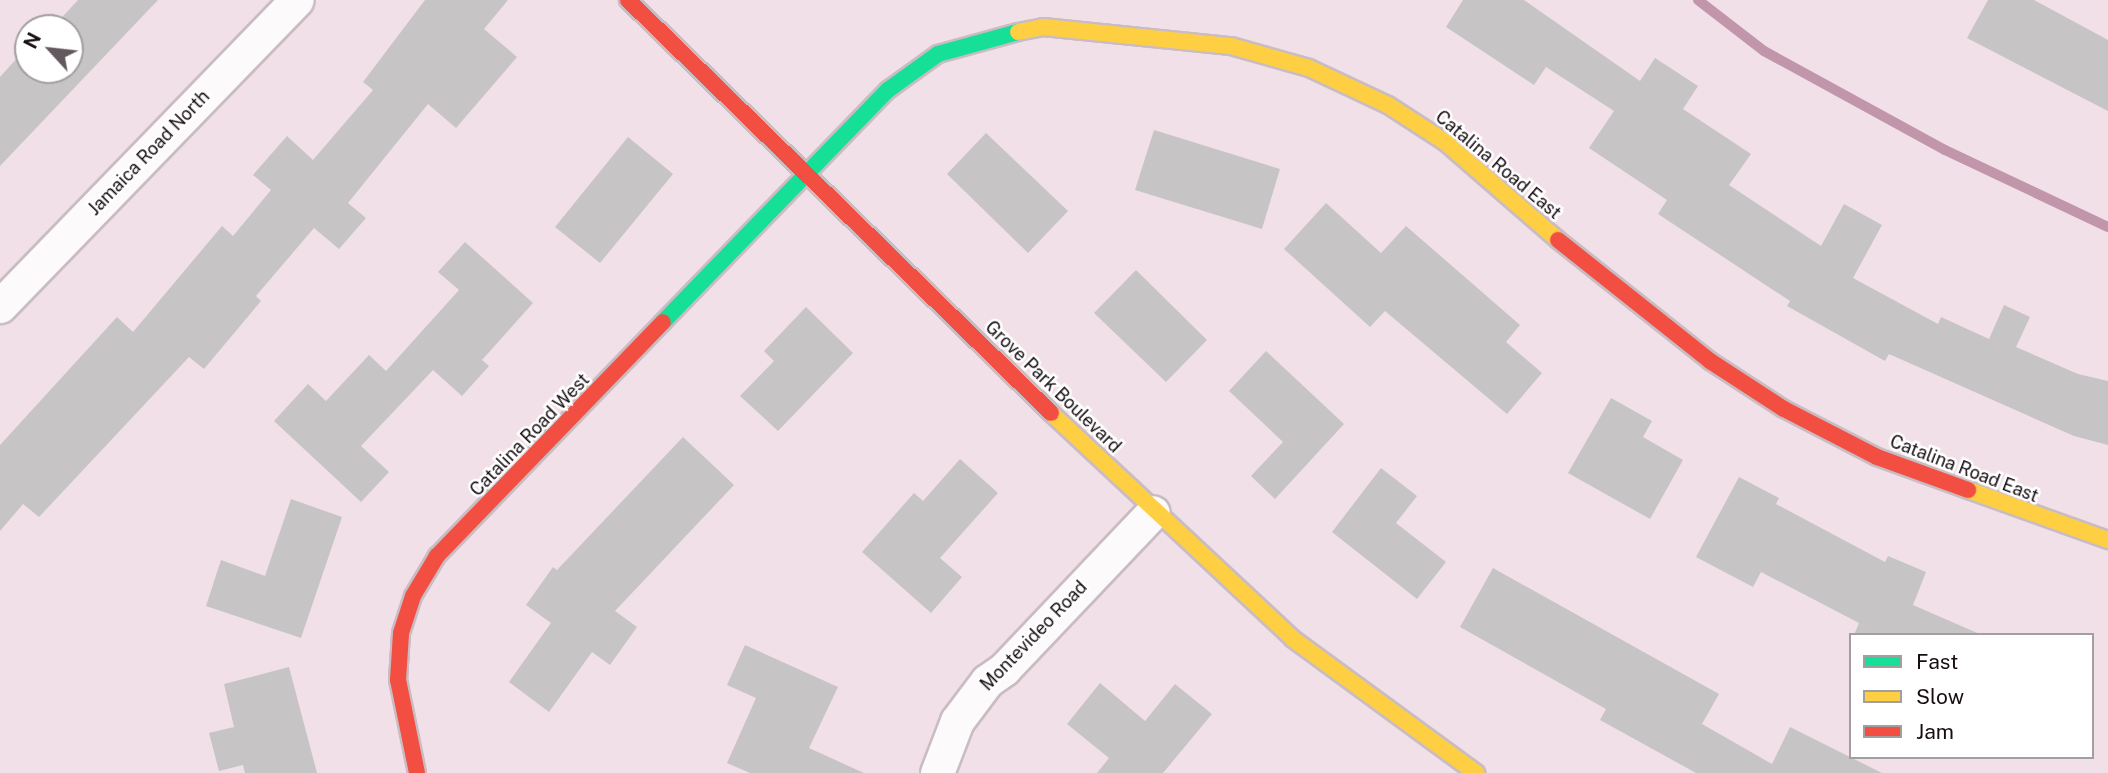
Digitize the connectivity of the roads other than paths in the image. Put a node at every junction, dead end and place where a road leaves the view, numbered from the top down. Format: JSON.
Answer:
{"nodes":[{"id":1,"x":297,"y":0,"type":"edge"},
{"id":2,"x":628,"y":0,"type":"edge"},
{"id":3,"x":805,"y":173,"type":"junction"},
{"id":4,"x":0,"y":306,"type":"edge"},
{"id":5,"x":1153,"y":512,"type":"junction"},
{"id":6,"x":2108,"y":540,"type":"edge"},
{"id":7,"x":417,"y":773,"type":"edge"},
{"id":8,"x":937,"y":773,"type":"edge"},
{"id":9,"x":1476,"y":773,"type":"edge"}],
"edges":[{"from":1,"to":4,"type":"street","name":"Jamaica Road North"},
{"from":2,"to":3,"type":"street","name":"Grove Park Boulevard"},
{"from":3,"to":5,"type":"street","name":"Grove Park Boulevard"},
{"from":3,"to":6,"type":"street","name":"Catalina Road East"},
{"from":3,"to":7,"type":"street","name":"Catalina Road West"},
{"from":5,"to":8,"type":"street","name":"Montevideo Road"},
{"from":5,"to":9,"type":"street","name":"Grove Park Boulevard"}]}
